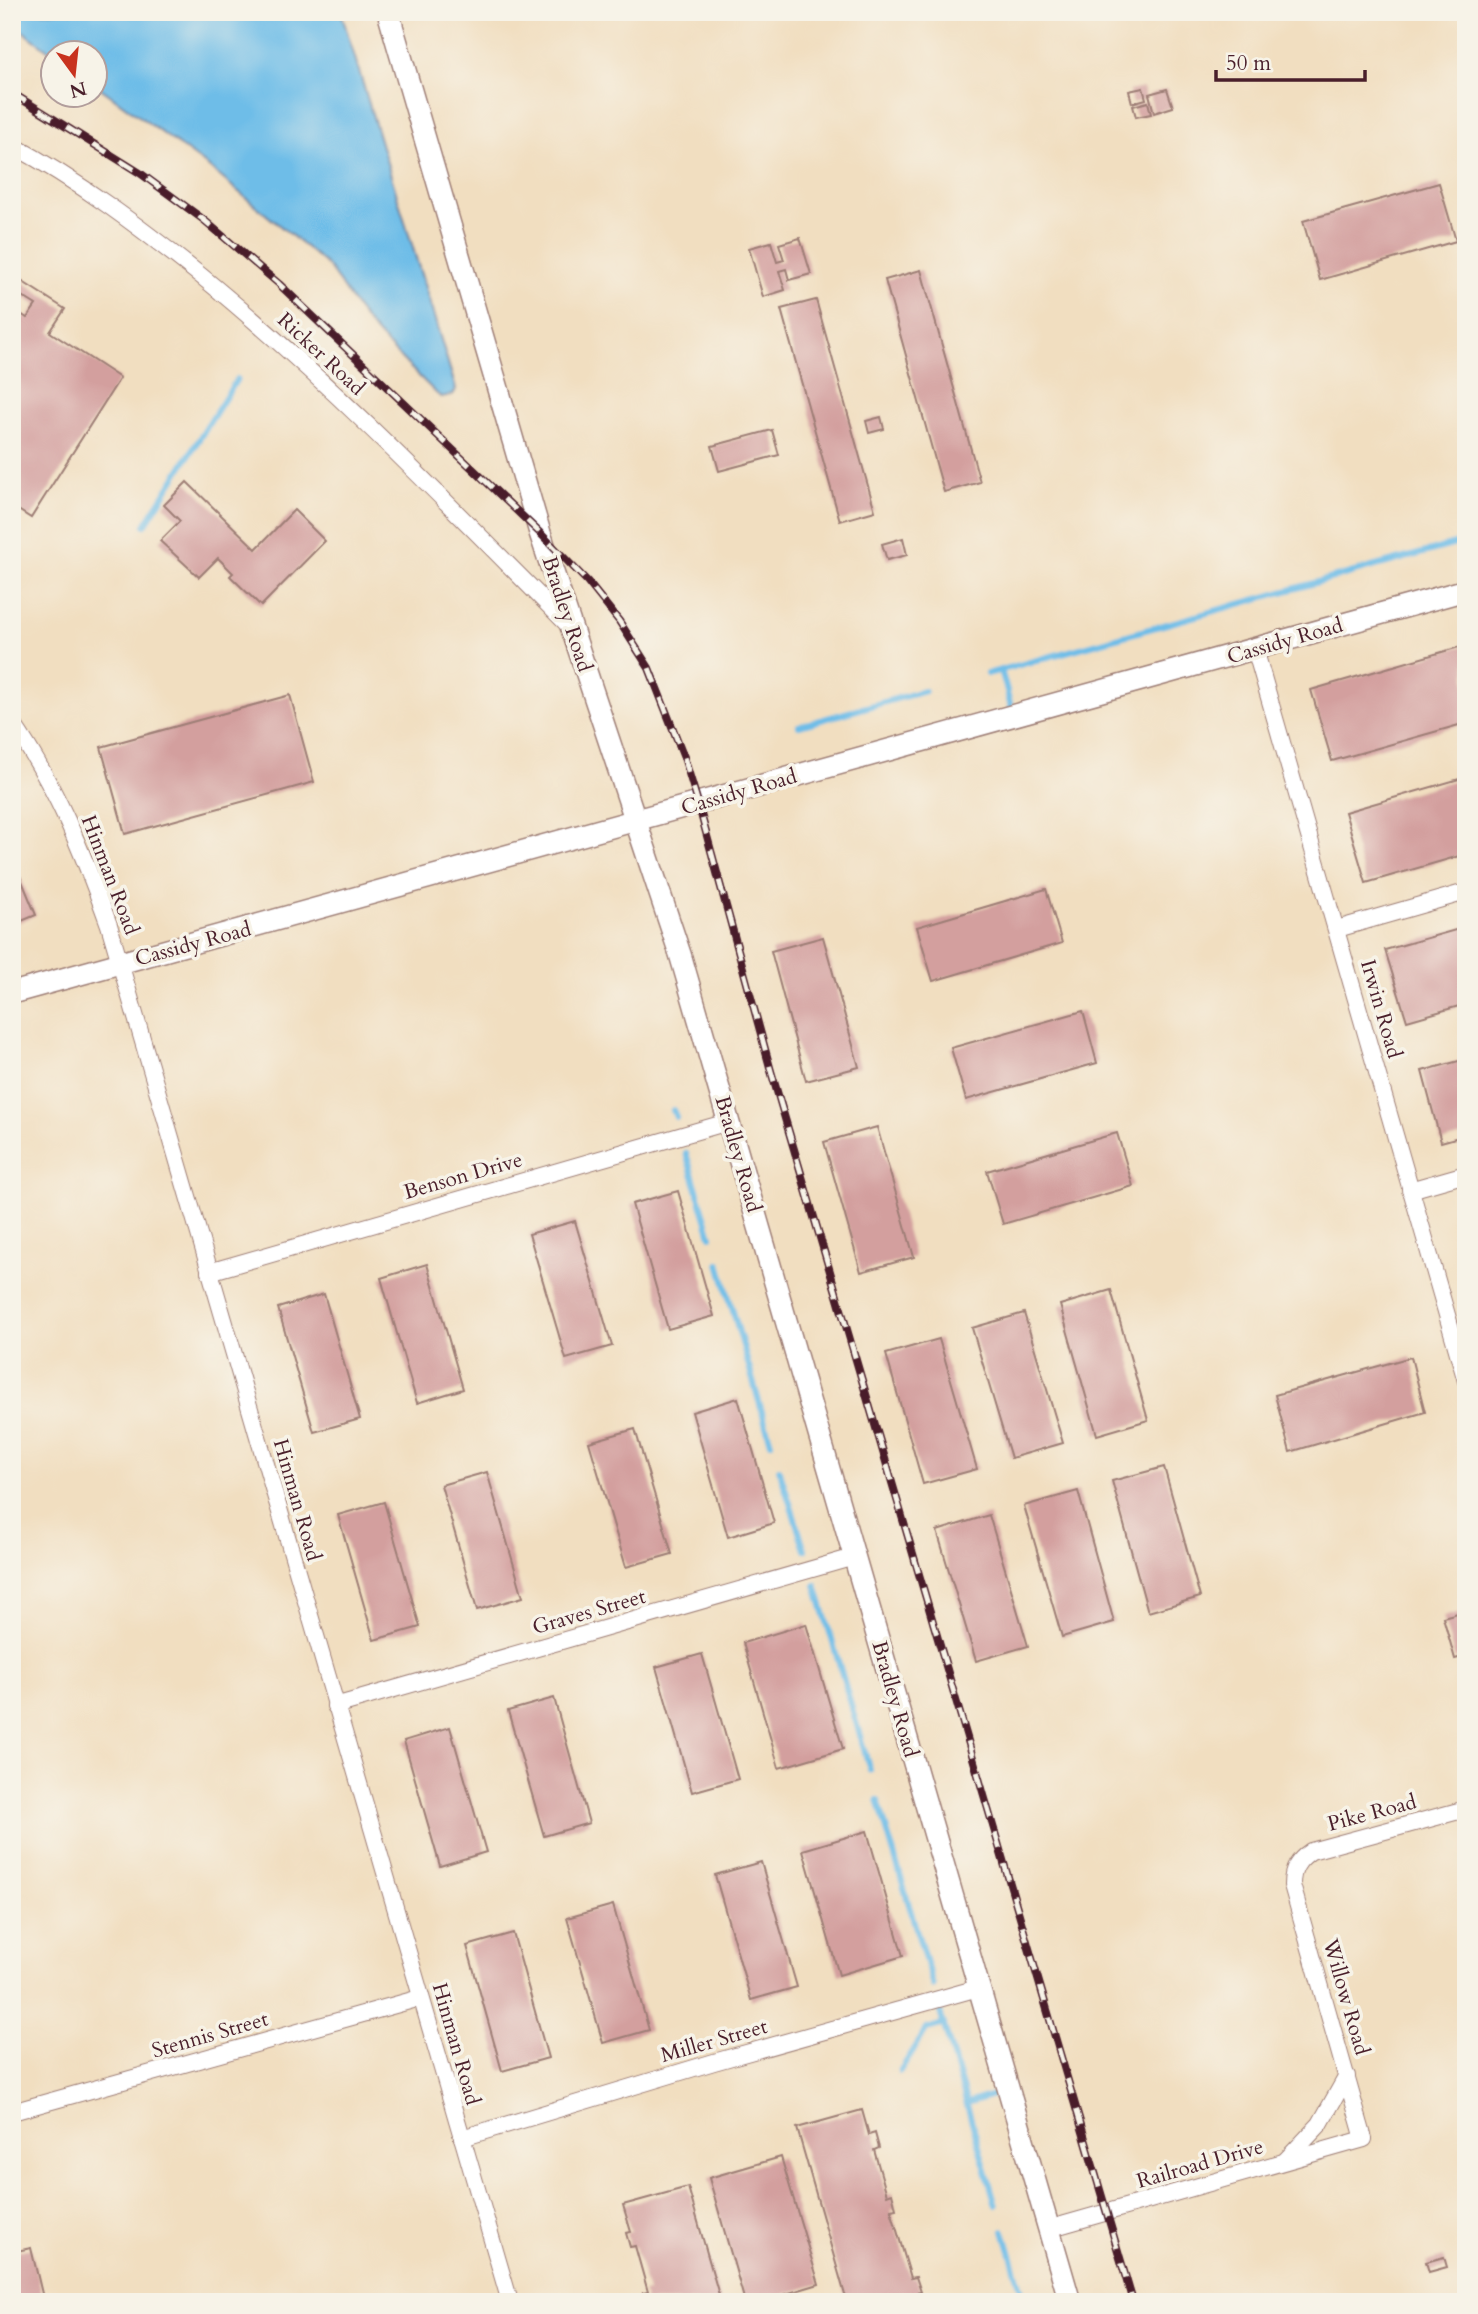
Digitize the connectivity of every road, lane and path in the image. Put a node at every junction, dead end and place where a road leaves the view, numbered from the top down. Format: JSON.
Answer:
{"nodes":[{"id":1,"x":388,"y":12,"type":"edge"},
{"id":2,"x":12,"y":145,"type":"edge"},
{"id":3,"x":1466,"y":590,"type":"edge"},
{"id":4,"x":572,"y":628,"type":"junction"},
{"id":5,"x":1255,"y":649,"type":"junction"},
{"id":6,"x":12,"y":722,"type":"edge"},
{"id":7,"x":636,"y":821,"type":"junction"},
{"id":8,"x":1466,"y":892,"type":"edge"},
{"id":9,"x":1337,"y":929,"type":"junction"},
{"id":10,"x":120,"y":964,"type":"junction"},
{"id":11,"x":12,"y":993,"type":"edge"},
{"id":12,"x":728,"y":1122,"type":"junction"},
{"id":13,"x":1466,"y":1174,"type":"edge"},
{"id":14,"x":1410,"y":1190,"type":"junction"},
{"id":15,"x":209,"y":1272,"type":"junction"},
{"id":16,"x":1466,"y":1381,"type":"edge"},
{"id":17,"x":854,"y":1557,"type":"junction"},
{"id":18,"x":335,"y":1706,"type":"junction"},
{"id":19,"x":1466,"y":1809,"type":"edge"},
{"id":20,"x":1296,"y":1866,"type":"joint"},
{"id":21,"x":978,"y":1988,"type":"junction"},
{"id":22,"x":420,"y":1998,"type":"junction"},
{"id":23,"x":1347,"y":2076,"type":"junction"},
{"id":24,"x":12,"y":2112,"type":"edge"},
{"id":25,"x":461,"y":2138,"type":"junction"},
{"id":26,"x":1364,"y":2139,"type":"joint"},
{"id":27,"x":1285,"y":2161,"type":"junction"},
{"id":28,"x":1048,"y":2229,"type":"junction"},
{"id":29,"x":510,"y":2302,"type":"edge"},
{"id":30,"x":1070,"y":2302,"type":"edge"}],
"edges":[{"from":1,"to":4,"type":"street","name":"Bradley Road"},
{"from":2,"to":4,"type":"street","name":"Ricker Road"},
{"from":3,"to":5,"type":"street","name":"Cassidy Road"},
{"from":4,"to":7,"type":"street","name":"Bradley Road"},
{"from":5,"to":7,"type":"street","name":"Cassidy Road"},
{"from":5,"to":9,"type":"street","name":"Irwin Road"},
{"from":6,"to":10,"type":"street","name":"Hinman Road"},
{"from":7,"to":10,"type":"street","name":"Cassidy Road"},
{"from":7,"to":12,"type":"street","name":"Bradley Road"},
{"from":8,"to":9,"type":"street"},
{"from":9,"to":14,"type":"street","name":"Irwin Road"},
{"from":10,"to":11,"type":"street","name":"Cassidy Road"},
{"from":10,"to":15,"type":"street","name":"Hinman Road"},
{"from":12,"to":15,"type":"street","name":"Benson Drive"},
{"from":12,"to":17,"type":"street","name":"Bradley Road"},
{"from":13,"to":14,"type":"street"},
{"from":14,"to":16,"type":"street","name":"Irwin Road"},
{"from":15,"to":18,"type":"street","name":"Hinman Road"},
{"from":17,"to":18,"type":"street","name":"Graves Street"},
{"from":17,"to":21,"type":"street","name":"Bradley Road"},
{"from":18,"to":22,"type":"street","name":"Hinman Road"},
{"from":19,"to":20,"type":"street","name":"Pike Road"},
{"from":20,"to":23,"type":"street","name":"Willow Road"},
{"from":21,"to":25,"type":"street","name":"Miller Street"},
{"from":21,"to":28,"type":"street","name":"Bradley Road"},
{"from":22,"to":24,"type":"street","name":"Stennis Street"},
{"from":22,"to":25,"type":"street","name":"Hinman Road"},
{"from":23,"to":26,"type":"street","name":"Willow Road"},
{"from":23,"to":27,"type":"street"},
{"from":25,"to":29,"type":"street","name":"Hinman Road"},
{"from":26,"to":27,"type":"street","name":"Railroad Drive"},
{"from":27,"to":28,"type":"street","name":"Railroad Drive"},
{"from":28,"to":30,"type":"street","name":"Bradley Road"}]}
